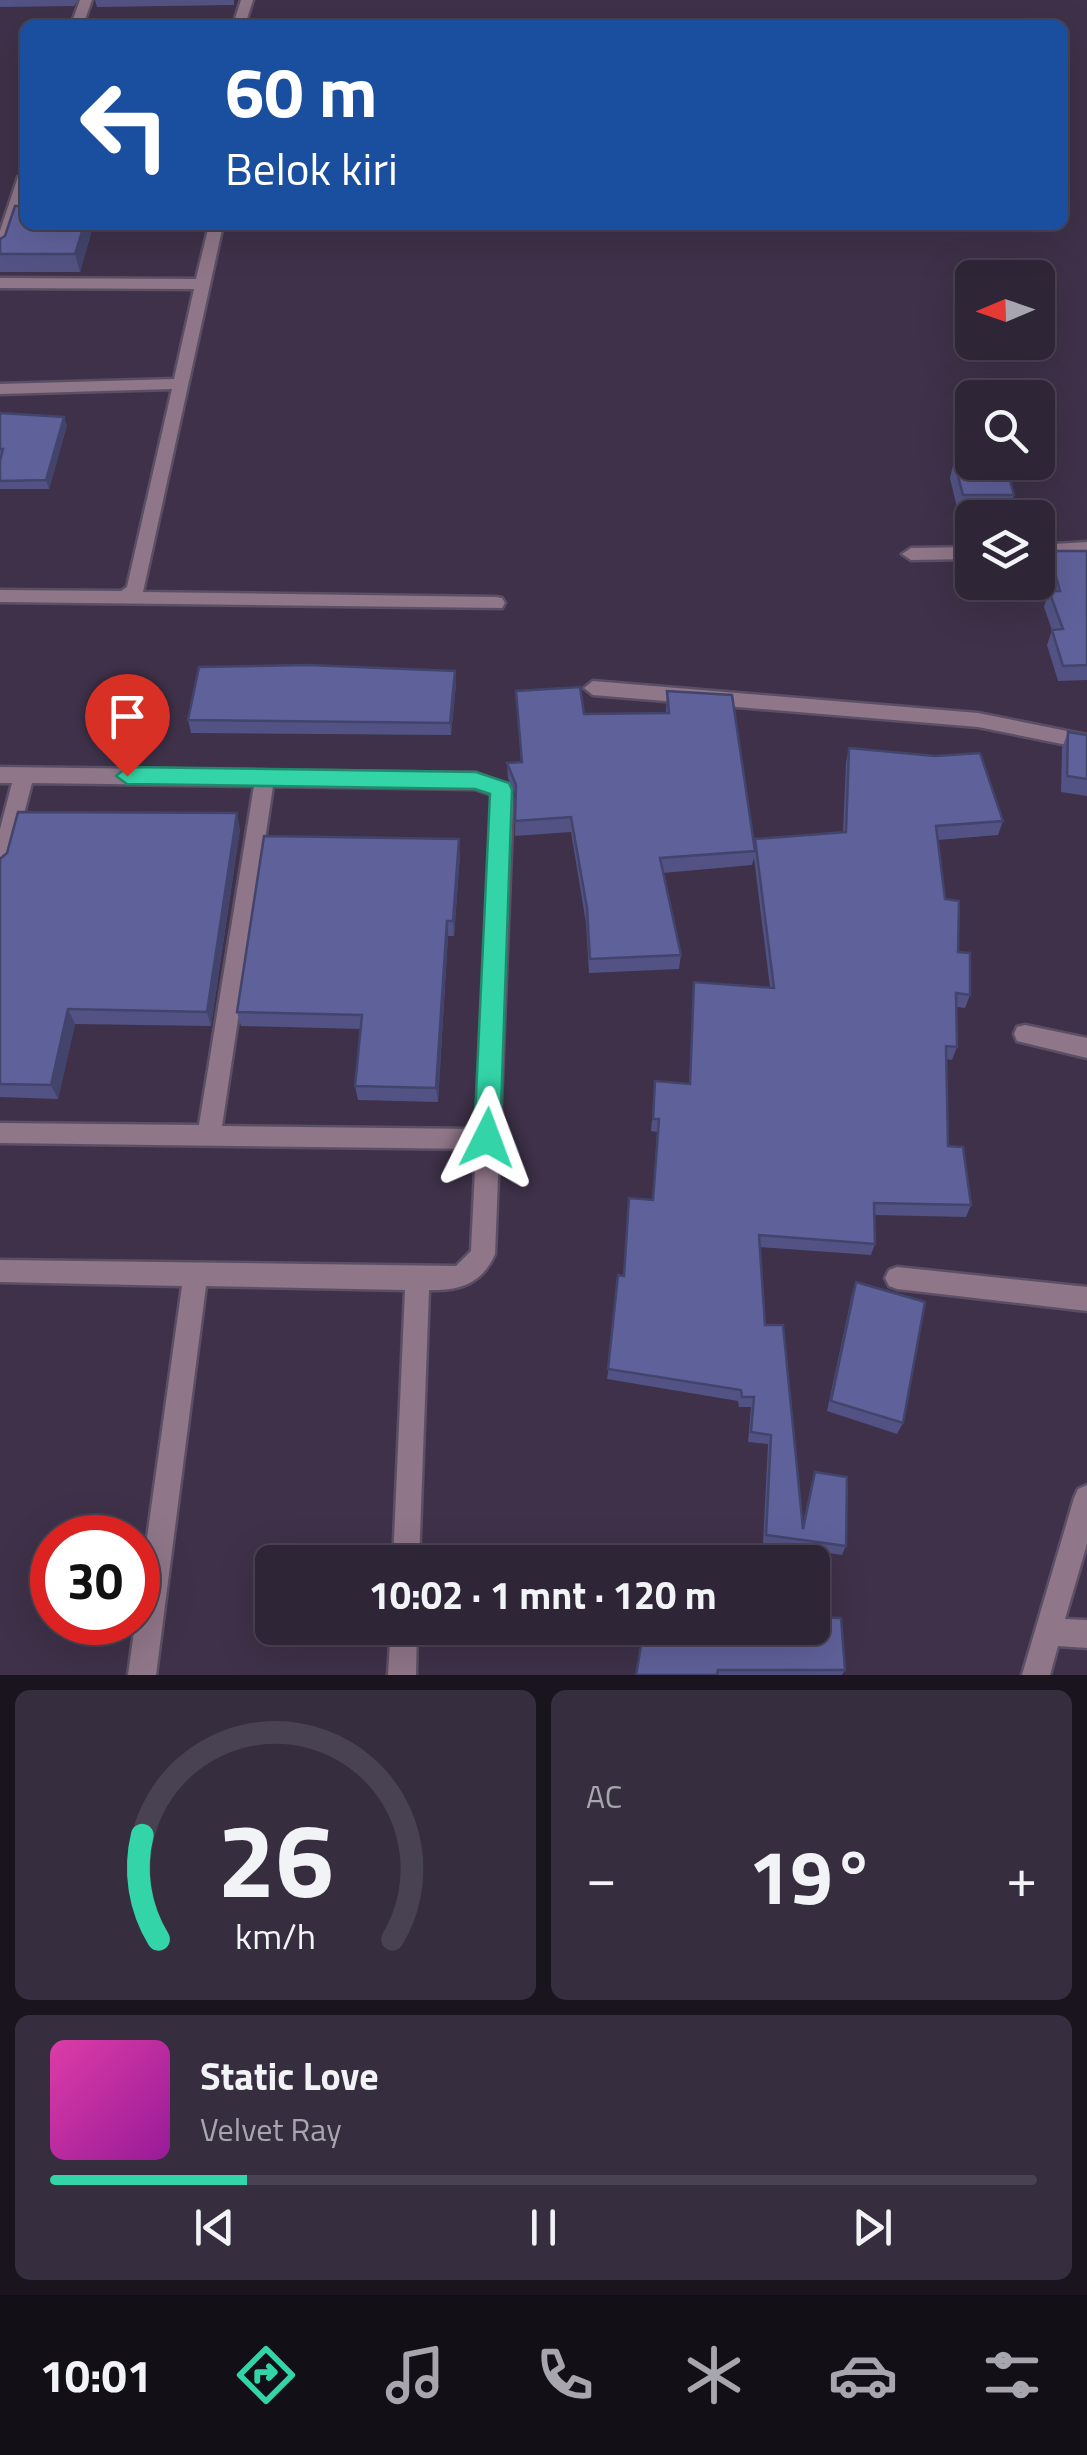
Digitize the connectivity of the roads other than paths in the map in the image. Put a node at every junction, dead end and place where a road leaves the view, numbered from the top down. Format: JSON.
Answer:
{"nodes":[{"id":1,"x":20,"y":192,"type":"edge"},
{"id":2,"x":215,"y":230,"type":"edge"},
{"id":3,"x":0,"y":253,"type":"edge"},
{"id":4,"x":0,"y":283,"type":"edge"},
{"id":5,"x":203,"y":284,"type":"junction"},
{"id":6,"x":178,"y":384,"type":"junction"},
{"id":7,"x":0,"y":389,"type":"edge"},
{"id":8,"x":1087,"y":548,"type":"edge"},
{"id":9,"x":1055,"y":550,"type":"edge"},
{"id":10,"x":955,"y":553,"type":"edge"},
{"id":11,"x":910,"y":554,"type":"dead end"},
{"id":12,"x":0,"y":596,"type":"edge"},
{"id":13,"x":127,"y":596,"type":"junction"},
{"id":14,"x":496,"y":603,"type":"dead end"},
{"id":15,"x":593,"y":688,"type":"dead end"},
{"id":16,"x":1087,"y":742,"type":"edge"},
{"id":17,"x":0,"y":775,"type":"edge"},
{"id":18,"x":24,"y":776,"type":"junction"},
{"id":19,"x":265,"y":776,"type":"junction"},
{"id":20,"x":0,"y":867,"type":"edge"},
{"id":21,"x":1025,"y":1034,"type":"dead end"},
{"id":22,"x":1087,"y":1048,"type":"edge"},
{"id":23,"x":0,"y":1133,"type":"edge"},
{"id":24,"x":209,"y":1136,"type":"junction"},
{"id":25,"x":487,"y":1138,"type":"junction"},
{"id":26,"x":0,"y":1271,"type":"edge"},
{"id":27,"x":196,"y":1274,"type":"junction"},
{"id":28,"x":897,"y":1278,"type":"dead end"},
{"id":29,"x":417,"y":1279,"type":"junction"},
{"id":30,"x":1087,"y":1300,"type":"edge"},
{"id":31,"x":1087,"y":1498,"type":"edge"},
{"id":32,"x":407,"y":1545,"type":"edge"},
{"id":33,"x":1046,"y":1632,"type":"junction"},
{"id":34,"x":1087,"y":1634,"type":"edge"},
{"id":35,"x":403,"y":1645,"type":"edge"},
{"id":36,"x":142,"y":1675,"type":"edge"},
{"id":37,"x":402,"y":1675,"type":"edge"},
{"id":38,"x":1036,"y":1675,"type":"edge"}],
"edges":[{"from":1,"to":3,"type":"street"},
{"from":2,"to":5,"type":"street"},
{"from":4,"to":5,"type":"street"},
{"from":5,"to":6,"type":"street"},
{"from":6,"to":7,"type":"street"},
{"from":6,"to":13,"type":"street"},
{"from":8,"to":9,"type":"street"},
{"from":10,"to":11,"type":"street"},
{"from":12,"to":13,"type":"street"},
{"from":13,"to":14,"type":"street"},
{"from":15,"to":16,"type":"street"},
{"from":17,"to":18,"type":"street"},
{"from":18,"to":19,"type":"street"},
{"from":18,"to":20,"type":"street"},
{"from":19,"to":24,"type":"street"},
{"from":19,"to":25,"type":"street"},
{"from":21,"to":22,"type":"street"},
{"from":23,"to":24,"type":"street"},
{"from":24,"to":25,"type":"street"},
{"from":25,"to":29,"type":"street"},
{"from":26,"to":27,"type":"street"},
{"from":27,"to":29,"type":"street"},
{"from":27,"to":36,"type":"street"},
{"from":28,"to":30,"type":"street"},
{"from":29,"to":32,"type":"street"},
{"from":31,"to":33,"type":"street"},
{"from":33,"to":34,"type":"street"},
{"from":33,"to":38,"type":"street"},
{"from":35,"to":37,"type":"street"}]}
